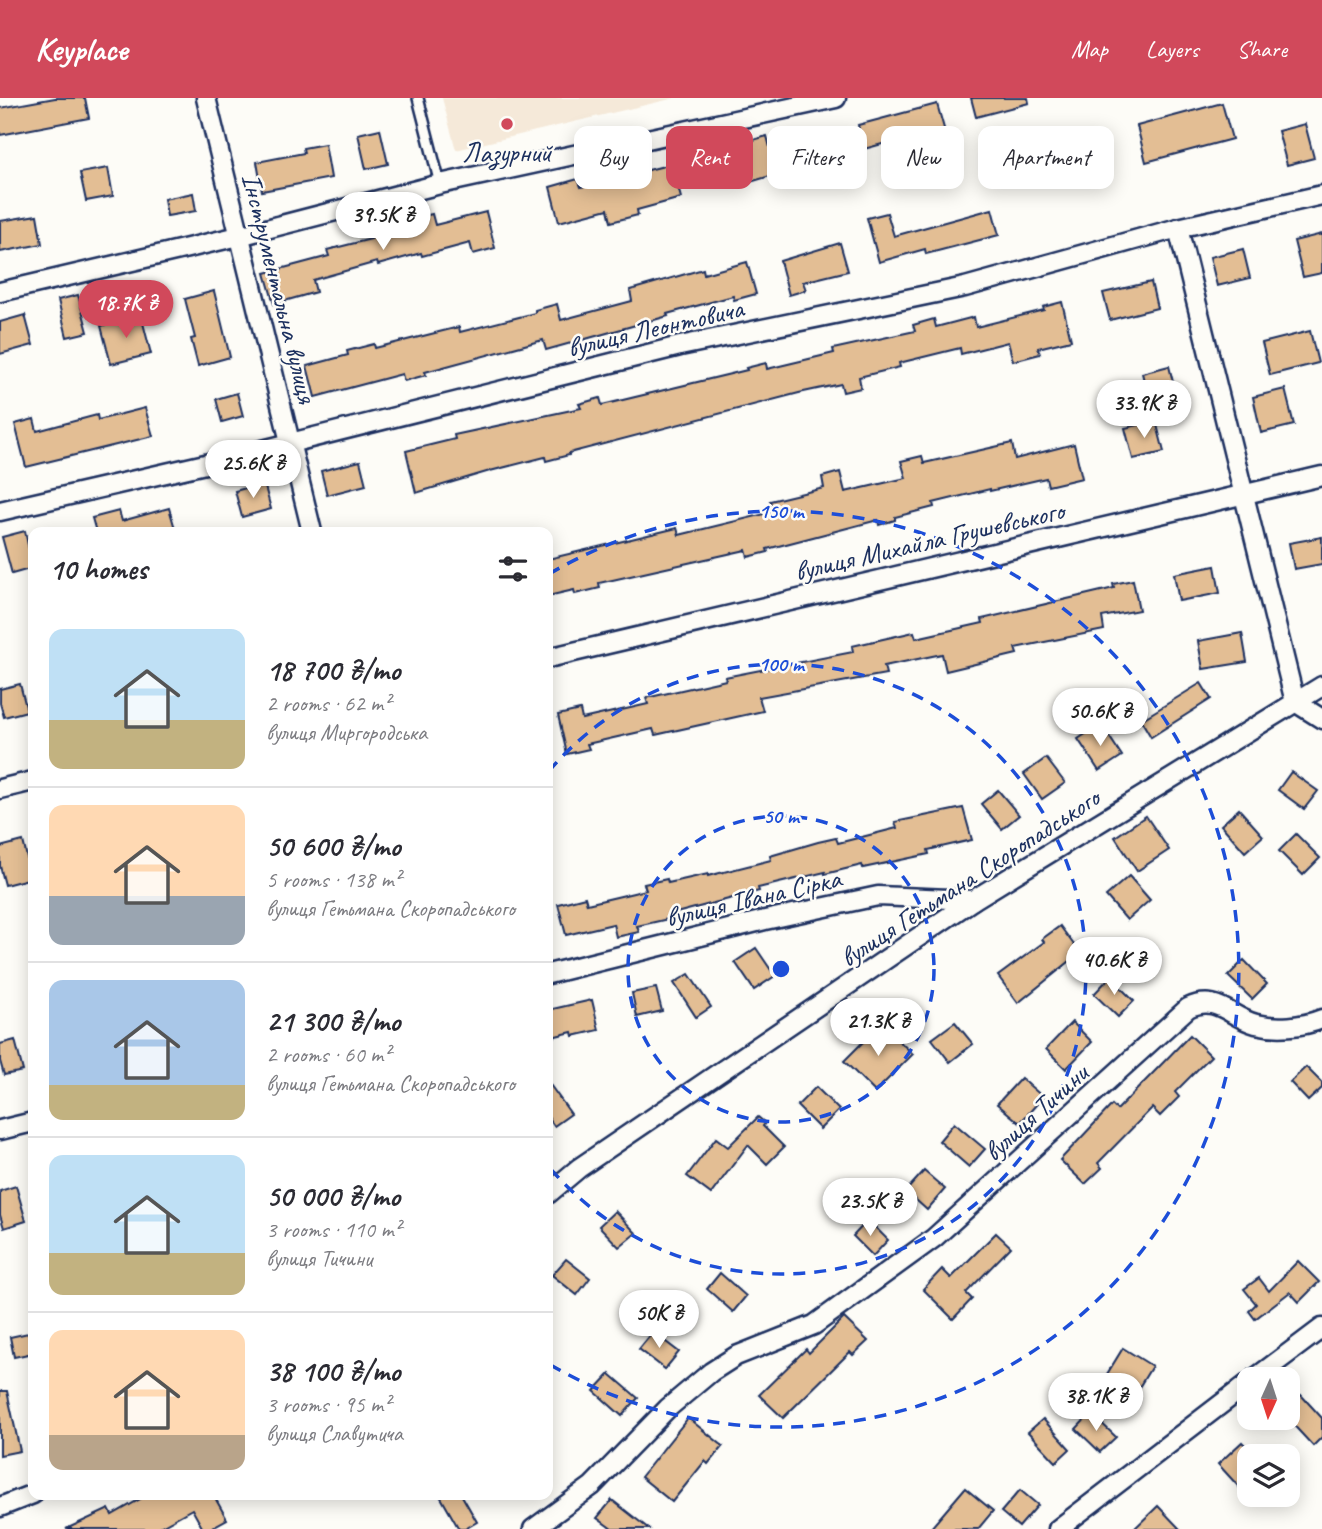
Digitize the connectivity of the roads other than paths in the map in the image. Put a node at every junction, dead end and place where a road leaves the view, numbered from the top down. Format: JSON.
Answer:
{"nodes":[{"id":1,"x":206,"y":98,"type":"edge"},
{"id":2,"x":418,"y":98,"type":"edge"},
{"id":3,"x":836,"y":98,"type":"edge"},
{"id":4,"x":440,"y":184,"type":"junction"},
{"id":5,"x":1322,"y":195,"type":"edge"},
{"id":6,"x":1178,"y":228,"type":"junction"},
{"id":7,"x":239,"y":236,"type":"junction"},
{"id":8,"x":0,"y":292,"type":"edge"},
{"id":9,"x":291,"y":443,"type":"junction"},
{"id":10,"x":1322,"y":476,"type":"edge"},
{"id":11,"x":1245,"y":492,"type":"junction"},
{"id":12,"x":0,"y":511,"type":"edge"},
{"id":13,"x":311,"y":527,"type":"edge"},
{"id":14,"x":553,"y":657,"type":"edge"},
{"id":15,"x":1322,"y":686,"type":"edge"},
{"id":16,"x":1295,"y":702,"type":"junction"},
{"id":17,"x":1322,"y":719,"type":"edge"},
{"id":18,"x":28,"y":782,"type":"edge"},
{"id":19,"x":0,"y":789,"type":"edge"},
{"id":20,"x":973,"y":900,"type":"junction"},
{"id":21,"x":553,"y":973,"type":"edge"},
{"id":22,"x":1322,"y":1019,"type":"edge"},
{"id":23,"x":28,"y":1123,"type":"edge"},
{"id":24,"x":0,"y":1130,"type":"edge"},
{"id":25,"x":553,"y":1190,"type":"edge"},
{"id":26,"x":1322,"y":1328,"type":"edge"},
{"id":27,"x":1270,"y":1367,"type":"edge"},
{"id":28,"x":1237,"y":1392,"type":"edge"},
{"id":29,"x":28,"y":1496,"type":"edge"},
{"id":30,"x":0,"y":1507,"type":"edge"},
{"id":31,"x":533,"y":1529,"type":"edge"},
{"id":32,"x":1058,"y":1529,"type":"edge"}],
"edges":[{"from":1,"to":7,"type":"street","name":"Інструментальна вулиця"},
{"from":2,"to":4,"type":"lane"},
{"from":3,"to":4,"type":"street"},
{"from":4,"to":7,"type":"street"},
{"from":5,"to":6,"type":"street","name":"вулиця Леонтовича"},
{"from":6,"to":9,"type":"street","name":"вулиця Леонтовича"},
{"from":6,"to":11,"type":"street"},
{"from":7,"to":8,"type":"street"},
{"from":7,"to":9,"type":"street","name":"Інструментальна вулиця"},
{"from":9,"to":12,"type":"street","name":"вулиця Леонтовича"},
{"from":9,"to":13,"type":"street","name":"Інструментальна вулиця"},
{"from":10,"to":11,"type":"street","name":"вулиця Михайла Грушевського"},
{"from":11,"to":14,"type":"street","name":"вулиця Михайла Грушевського"},
{"from":11,"to":16,"type":"street"},
{"from":15,"to":16,"type":"street","name":"вулиця Гетьмана Скоропадського"},
{"from":16,"to":17,"type":"street"},
{"from":16,"to":20,"type":"street","name":"вулиця Гетьмана Скоропадського"},
{"from":18,"to":19,"type":"street"},
{"from":20,"to":21,"type":"street","name":"вулиця Івана Сірка"},
{"from":20,"to":25,"type":"street","name":"вулиця Гетьмана Скоропадського"},
{"from":22,"to":31,"type":"street","name":"вулиця Тичини"},
{"from":23,"to":24,"type":"street"},
{"from":26,"to":27,"type":"street"},
{"from":28,"to":32,"type":"street"},
{"from":29,"to":30,"type":"street"}]}
